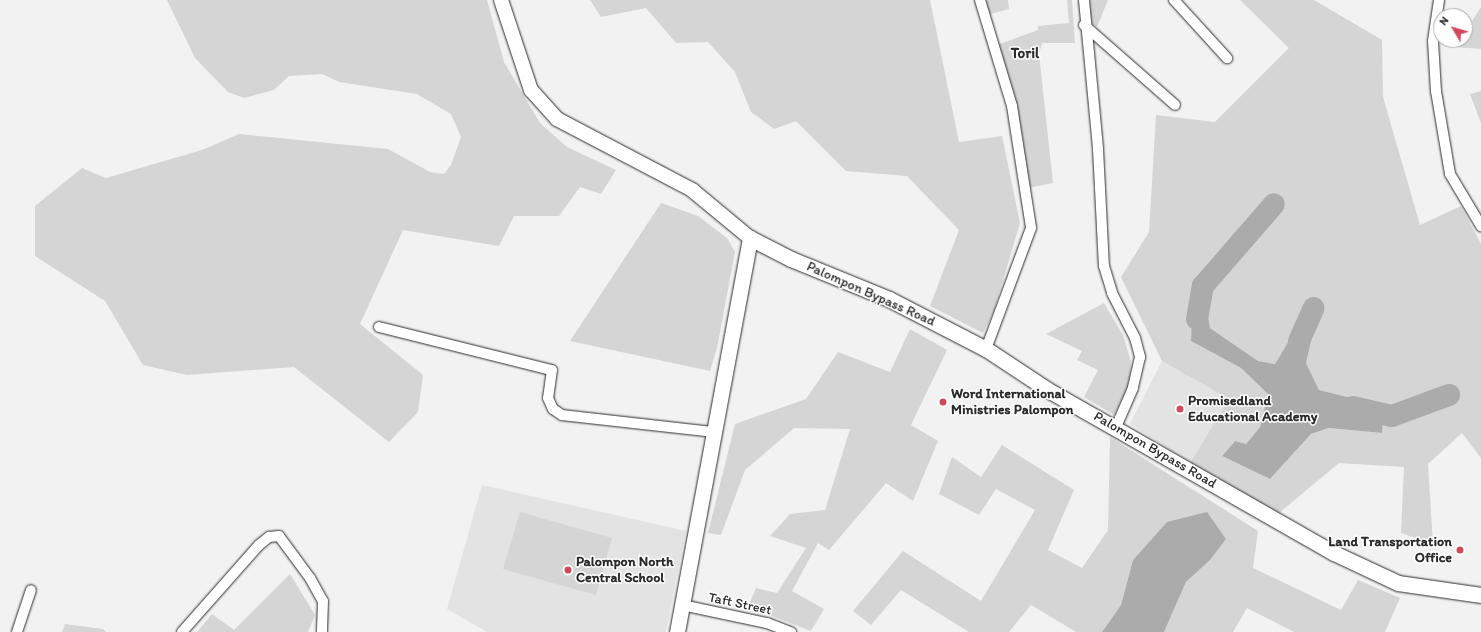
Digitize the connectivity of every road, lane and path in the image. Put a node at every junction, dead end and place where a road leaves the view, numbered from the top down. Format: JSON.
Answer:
{"nodes":[{"id":1,"x":501,"y":0,"type":"edge"},
{"id":2,"x":980,"y":0,"type":"edge"},
{"id":3,"x":1084,"y":0,"type":"edge"},
{"id":4,"x":1174,"y":0,"type":"edge"},
{"id":5,"x":1439,"y":0,"type":"edge"},
{"id":6,"x":1084,"y":24,"type":"junction"},
{"id":7,"x":1227,"y":58,"type":"dead end"},
{"id":8,"x":1175,"y":105,"type":"dead end"},
{"id":9,"x":1481,"y":226,"type":"edge"},
{"id":10,"x":750,"y":238,"type":"junction"},
{"id":11,"x":379,"y":328,"type":"dead end"},
{"id":12,"x":986,"y":349,"type":"junction"},
{"id":13,"x":1116,"y":427,"type":"junction"},
{"id":14,"x":714,"y":432,"type":"junction"},
{"id":15,"x":31,"y":590,"type":"dead end"},
{"id":16,"x":1481,"y":595,"type":"edge"},
{"id":17,"x":682,"y":605,"type":"junction"},
{"id":18,"x":17,"y":632,"type":"edge"},
{"id":19,"x":182,"y":632,"type":"edge"},
{"id":20,"x":322,"y":632,"type":"edge"},
{"id":21,"x":677,"y":632,"type":"edge"},
{"id":22,"x":791,"y":632,"type":"edge"}],
"edges":[{"from":1,"to":10,"type":"main road"},
{"from":2,"to":12,"type":"street"},
{"from":3,"to":6,"type":"street"},
{"from":4,"to":7,"type":"street"},
{"from":5,"to":9,"type":"street"},
{"from":6,"to":8,"type":"street"},
{"from":6,"to":13,"type":"street"},
{"from":10,"to":12,"type":"main road","name":"Palompon Bypass Road"},
{"from":10,"to":14,"type":"main road"},
{"from":11,"to":14,"type":"street"},
{"from":12,"to":13,"type":"main road","name":"Palompon Bypass Road"},
{"from":13,"to":16,"type":"main road","name":"Palompon Bypass Road"},
{"from":14,"to":17,"type":"main road"},
{"from":15,"to":18,"type":"street"},
{"from":17,"to":21,"type":"main road"},
{"from":17,"to":22,"type":"street","name":"Taft Street"},
{"from":19,"to":20,"type":"street"}]}
